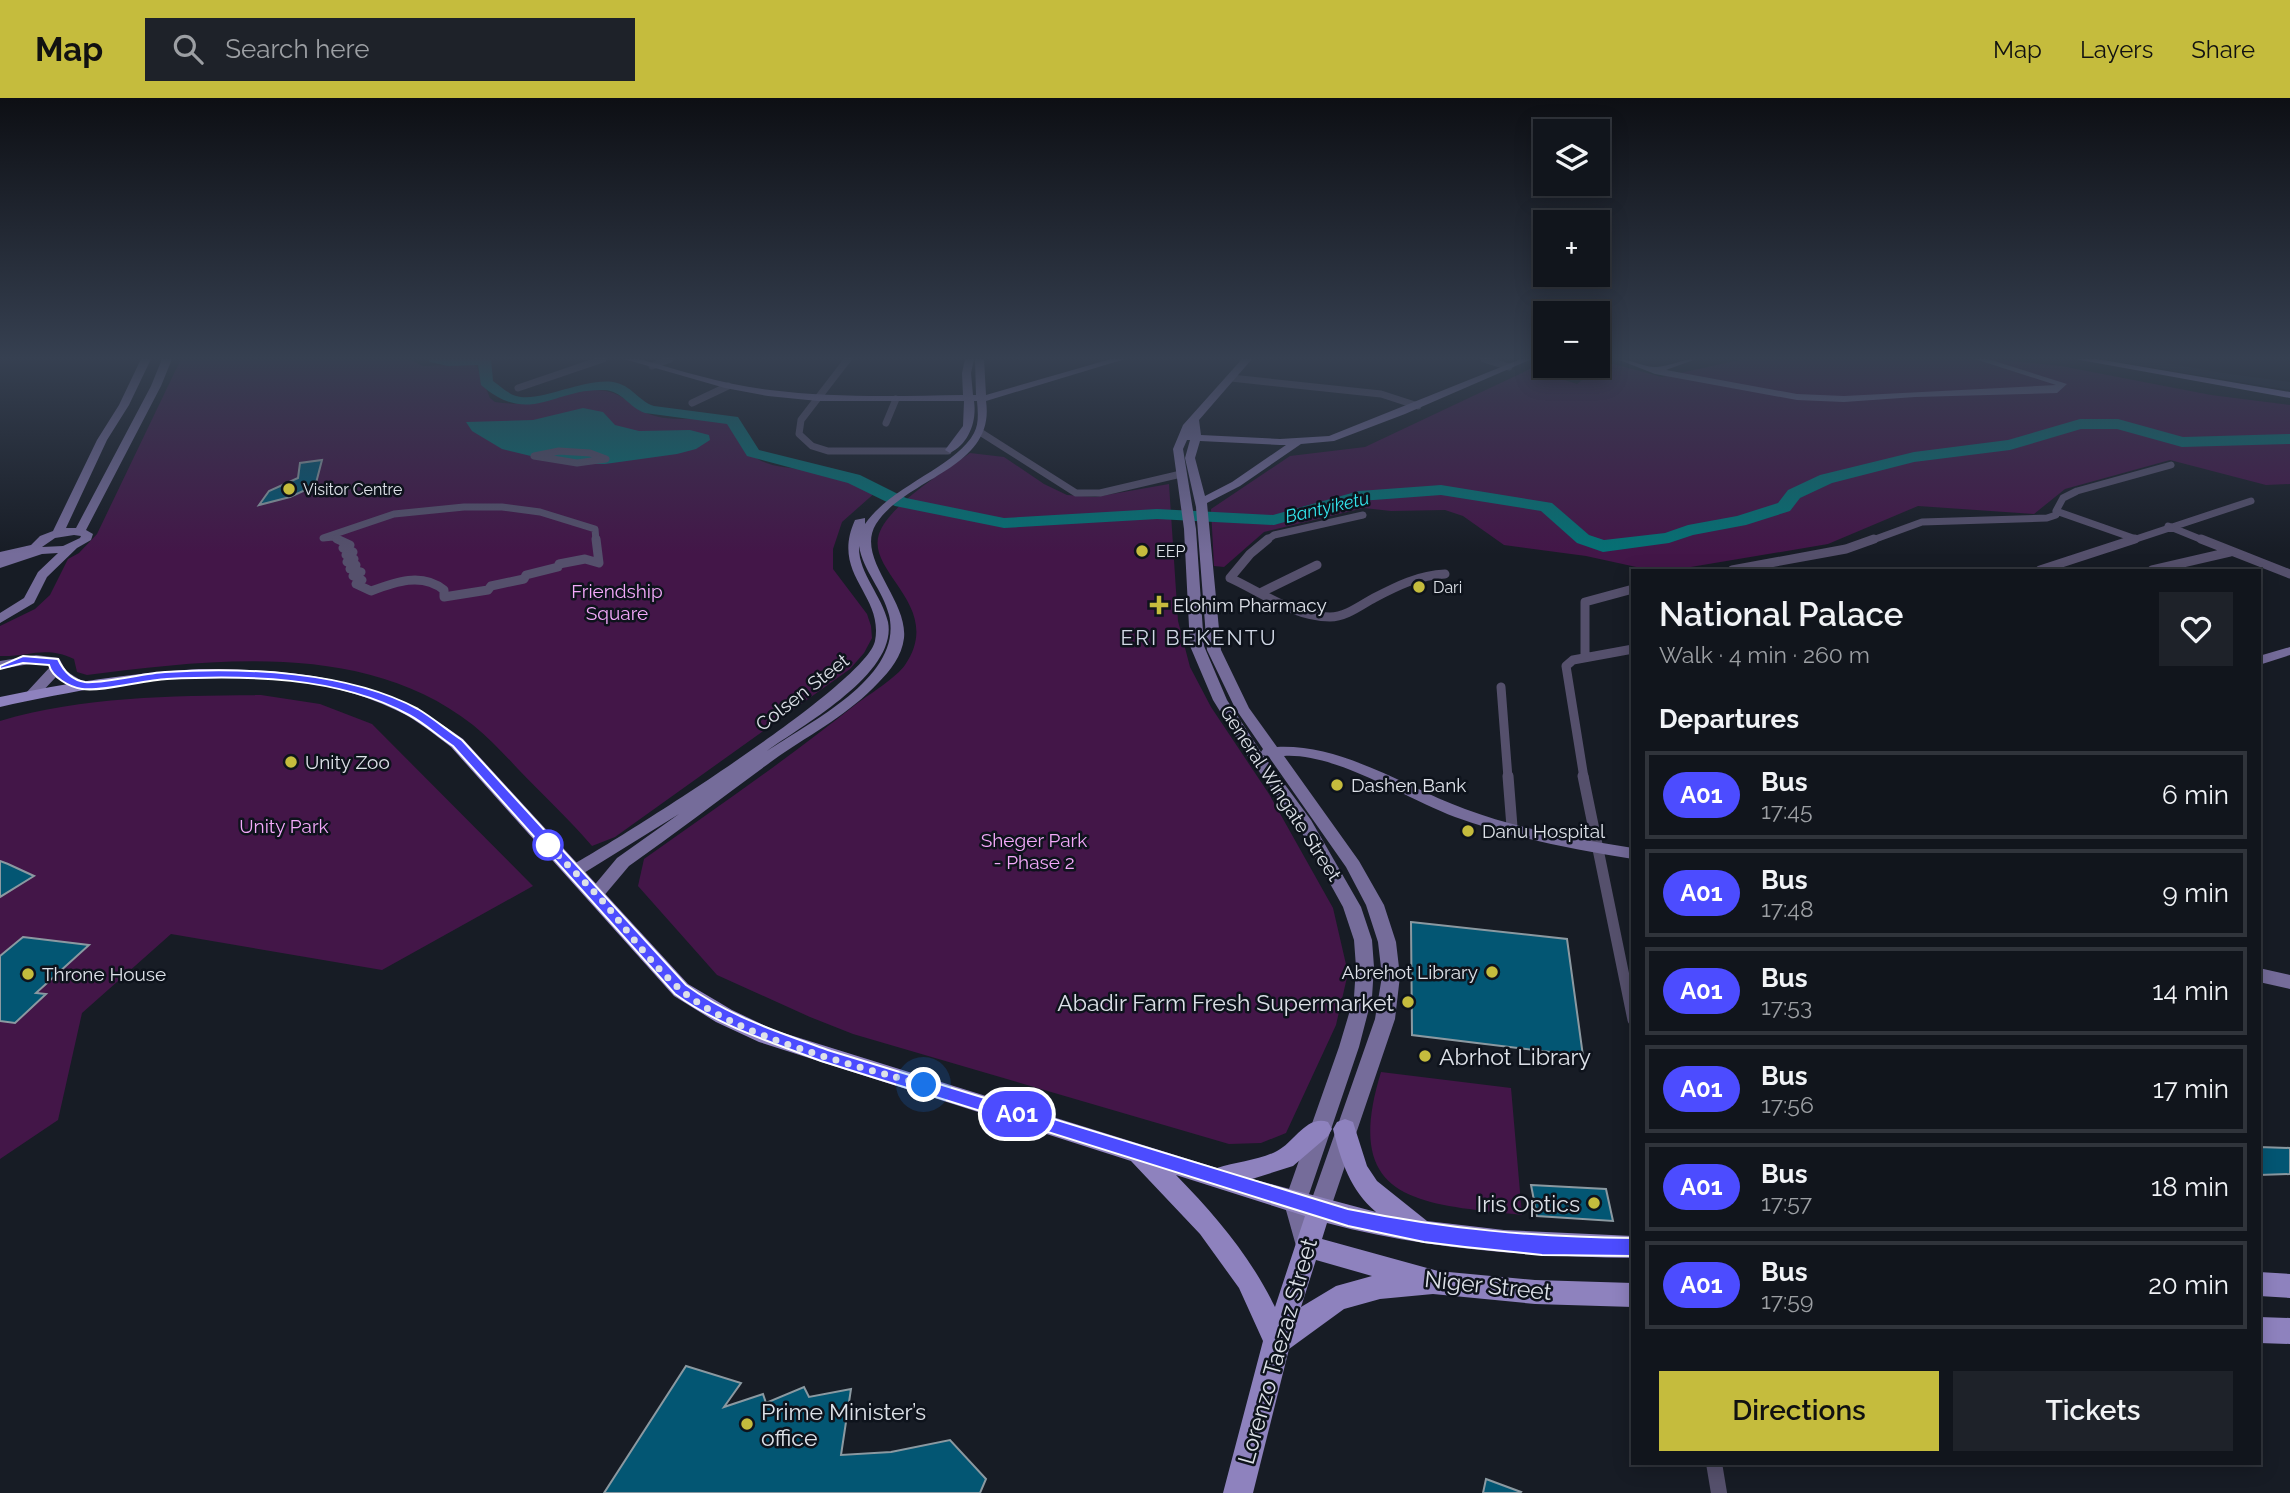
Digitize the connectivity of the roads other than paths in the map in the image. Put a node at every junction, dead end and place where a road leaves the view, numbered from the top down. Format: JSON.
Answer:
{"nodes":[{"id":1,"x":112,"y":424,"type":"edge"},
{"id":2,"x":799,"y":424,"type":"edge"},
{"id":3,"x":969,"y":424,"type":"edge"},
{"id":4,"x":981,"y":424,"type":"edge"},
{"id":5,"x":1192,"y":424,"type":"edge"},
{"id":6,"x":1195,"y":424,"type":"edge"},
{"id":7,"x":1373,"y":424,"type":"edge"},
{"id":8,"x":134,"y":425,"type":"joint"},
{"id":9,"x":110,"y":428,"type":"junction"},
{"id":10,"x":980,"y":432,"type":"junction"},
{"id":11,"x":1181,"y":437,"type":"junction"},
{"id":12,"x":1297,"y":442,"type":"junction"},
{"id":13,"x":1194,"y":443,"type":"junction"},
{"id":14,"x":948,"y":451,"type":"junction"},
{"id":15,"x":606,"y":459,"type":"joint"},
{"id":16,"x":2171,"y":465,"type":"dead end"},
{"id":17,"x":1181,"y":474,"type":"junction"},
{"id":18,"x":916,"y":479,"type":"junction"},
{"id":19,"x":2250,"y":501,"type":"dead end"},
{"id":20,"x":1202,"y":505,"type":"junction"},
{"id":21,"x":2056,"y":511,"type":"junction"},
{"id":22,"x":1363,"y":515,"type":"dead end"},
{"id":23,"x":2168,"y":526,"type":"junction"},
{"id":24,"x":1196,"y":529,"type":"junction"},
{"id":25,"x":80,"y":531,"type":"junction"},
{"id":26,"x":58,"y":533,"type":"junction"},
{"id":27,"x":2133,"y":538,"type":"junction"},
{"id":28,"x":73,"y":546,"type":"junction"},
{"id":29,"x":38,"y":549,"type":"junction"},
{"id":30,"x":2230,"y":552,"type":"junction"},
{"id":31,"x":0,"y":556,"type":"edge"},
{"id":32,"x":599,"y":563,"type":"joint"},
{"id":33,"x":0,"y":564,"type":"edge"},
{"id":34,"x":1317,"y":565,"type":"dead end"},
{"id":35,"x":1737,"y":569,"type":"edge"},
{"id":36,"x":2043,"y":569,"type":"edge"},
{"id":37,"x":2156,"y":569,"type":"edge"},
{"id":38,"x":1208,"y":572,"type":"junction"},
{"id":39,"x":1445,"y":574,"type":"dead end"},
{"id":40,"x":2290,"y":574,"type":"edge"},
{"id":41,"x":43,"y":575,"type":"junction"},
{"id":42,"x":1230,"y":578,"type":"junction"},
{"id":43,"x":1631,"y":590,"type":"edge"},
{"id":44,"x":1262,"y":593,"type":"junction"},
{"id":45,"x":0,"y":619,"type":"edge"},
{"id":46,"x":1631,"y":649,"type":"edge"},
{"id":47,"x":2290,"y":651,"type":"edge"},
{"id":48,"x":884,"y":655,"type":"junction"},
{"id":49,"x":1585,"y":657,"type":"junction"},
{"id":50,"x":2261,"y":661,"type":"edge"},
{"id":51,"x":0,"y":666,"type":"edge"},
{"id":52,"x":56,"y":669,"type":"junction"},
{"id":53,"x":83,"y":686,"type":"junction"},
{"id":54,"x":1501,"y":687,"type":"dead end"},
{"id":55,"x":32,"y":694,"type":"junction"},
{"id":56,"x":0,"y":702,"type":"edge"},
{"id":57,"x":1264,"y":753,"type":"junction"},
{"id":58,"x":1512,"y":827,"type":"junction"},
{"id":59,"x":1599,"y":848,"type":"junction"},
{"id":60,"x":1631,"y":854,"type":"edge"},
{"id":61,"x":573,"y":872,"type":"junction"},
{"id":62,"x":596,"y":894,"type":"junction"},
{"id":63,"x":1375,"y":905,"type":"junction"},
{"id":64,"x":1352,"y":907,"type":"junction"},
{"id":65,"x":2261,"y":975,"type":"edge"},
{"id":66,"x":2290,"y":982,"type":"edge"},
{"id":67,"x":1631,"y":1010,"type":"edge"},
{"id":68,"x":1320,"y":1129,"type":"junction"},
{"id":69,"x":1345,"y":1129,"type":"junction"},
{"id":70,"x":1136,"y":1151,"type":"junction"},
{"id":71,"x":1217,"y":1178,"type":"junction"},
{"id":72,"x":1307,"y":1207,"type":"junction"},
{"id":73,"x":1424,"y":1234,"type":"junction"},
{"id":74,"x":1306,"y":1246,"type":"junction"},
{"id":75,"x":1631,"y":1247,"type":"edge"},
{"id":76,"x":1438,"y":1283,"type":"junction"},
{"id":77,"x":2261,"y":1284,"type":"edge"},
{"id":78,"x":2290,"y":1286,"type":"edge"},
{"id":79,"x":1631,"y":1295,"type":"edge"},
{"id":80,"x":2261,"y":1330,"type":"edge"},
{"id":81,"x":2290,"y":1331,"type":"edge"},
{"id":82,"x":1277,"y":1341,"type":"junction"},
{"id":83,"x":1714,"y":1465,"type":"edge"},
{"id":84,"x":1238,"y":1493,"type":"edge"},
{"id":85,"x":1719,"y":1493,"type":"edge"}],
"edges":[{"from":1,"to":9,"type":"main road"},
{"from":2,"to":14,"type":"street"},
{"from":3,"to":14,"type":"main road"},
{"from":4,"to":10,"type":"main road"},
{"from":5,"to":11,"type":"main road"},
{"from":6,"to":13,"type":"main road","name":"General Wingate Street"},
{"from":7,"to":12,"type":"main road"},
{"from":8,"to":9,"type":"main road"},
{"from":8,"to":25,"type":"main road"},
{"from":9,"to":26,"type":"main road"},
{"from":10,"to":17,"type":"street"},
{"from":10,"to":18,"type":"main road"},
{"from":11,"to":13,"type":"main road"},
{"from":11,"to":17,"type":"main road","name":"General Wingate Street"},
{"from":12,"to":13,"type":"main road"},
{"from":12,"to":20,"type":"main road"},
{"from":13,"to":20,"type":"main road","name":"General Wingate Street"},
{"from":14,"to":18,"type":"main road"},
{"from":15,"to":15,"type":"street"},
{"from":16,"to":21,"type":"street"},
{"from":17,"to":24,"type":"main road","name":"General Wingate Street"},
{"from":18,"to":48,"type":"main road","name":"Colsen Steet"},
{"from":19,"to":23,"type":"street"},
{"from":20,"to":24,"type":"main road","name":"General Wingate Street"},
{"from":21,"to":27,"type":"street"},
{"from":21,"to":35,"type":"street"},
{"from":22,"to":42,"type":"street"},
{"from":23,"to":27,"type":"street"},
{"from":23,"to":30,"type":"street"},
{"from":24,"to":38,"type":"main road","name":"General Wingate Street"},
{"from":24,"to":57,"type":"main road","name":"General Wingate Street"},
{"from":25,"to":26,"type":"main road"},
{"from":25,"to":28,"type":"main road"},
{"from":26,"to":29,"type":"main road"},
{"from":27,"to":36,"type":"street"},
{"from":28,"to":29,"type":"main road"},
{"from":28,"to":41,"type":"main road"},
{"from":29,"to":31,"type":"main road"},
{"from":29,"to":33,"type":"main road"},
{"from":29,"to":41,"type":"main road"},
{"from":30,"to":37,"type":"street"},
{"from":30,"to":40,"type":"street"},
{"from":32,"to":32,"type":"street"},
{"from":34,"to":44,"type":"street"},
{"from":38,"to":42,"type":"street"},
{"from":38,"to":57,"type":"main road","name":"General Wingate Street"},
{"from":39,"to":44,"type":"street"},
{"from":41,"to":45,"type":"main road"},
{"from":42,"to":44,"type":"street"},
{"from":43,"to":49,"type":"street"},
{"from":46,"to":49,"type":"street"},
{"from":47,"to":50,"type":"main road"},
{"from":48,"to":61,"type":"main road","name":"Colsen Steet"},
{"from":48,"to":62,"type":"main road"},
{"from":49,"to":59,"type":"street"},
{"from":51,"to":52,"type":"main road"},
{"from":52,"to":53,"type":"main road"},
{"from":52,"to":55,"type":"main road"},
{"from":53,"to":55,"type":"main road"},
{"from":53,"to":61,"type":"main road"},
{"from":54,"to":58,"type":"street"},
{"from":55,"to":56,"type":"main road"},
{"from":57,"to":58,"type":"main road"},
{"from":57,"to":63,"type":"main road","name":"General Wingate Street"},
{"from":57,"to":64,"type":"main road","name":"General Wingate Street"},
{"from":58,"to":59,"type":"main road"},
{"from":59,"to":60,"type":"main road"},
{"from":59,"to":67,"type":"street"},
{"from":61,"to":62,"type":"main road"},
{"from":62,"to":70,"type":"main road"},
{"from":63,"to":64,"type":"main road"},
{"from":63,"to":69,"type":"main road","name":"General Wingate Street"},
{"from":64,"to":68,"type":"main road","name":"General Wingate Street"},
{"from":65,"to":66,"type":"main road"},
{"from":68,"to":71,"type":"main road"},
{"from":68,"to":72,"type":"main road","name":"General Wingate Street"},
{"from":69,"to":72,"type":"main road","name":"General Wingate Street"},
{"from":69,"to":73,"type":"main road"},
{"from":70,"to":71,"type":"main road"},
{"from":70,"to":82,"type":"main road"},
{"from":71,"to":72,"type":"main road"},
{"from":72,"to":73,"type":"main road"},
{"from":72,"to":74,"type":"main road","name":"Lorenzo Taezaz Street"},
{"from":73,"to":75,"type":"main road"},
{"from":74,"to":76,"type":"main road","name":"Niger Street"},
{"from":74,"to":82,"type":"main road","name":"Lorenzo Taezaz Street"},
{"from":76,"to":79,"type":"main road","name":"Niger Street"},
{"from":76,"to":82,"type":"main road"},
{"from":77,"to":78,"type":"main road"},
{"from":80,"to":81,"type":"main road"},
{"from":82,"to":84,"type":"main road","name":"Lorenzo Taezaz Street"},
{"from":83,"to":85,"type":"street"}]}
